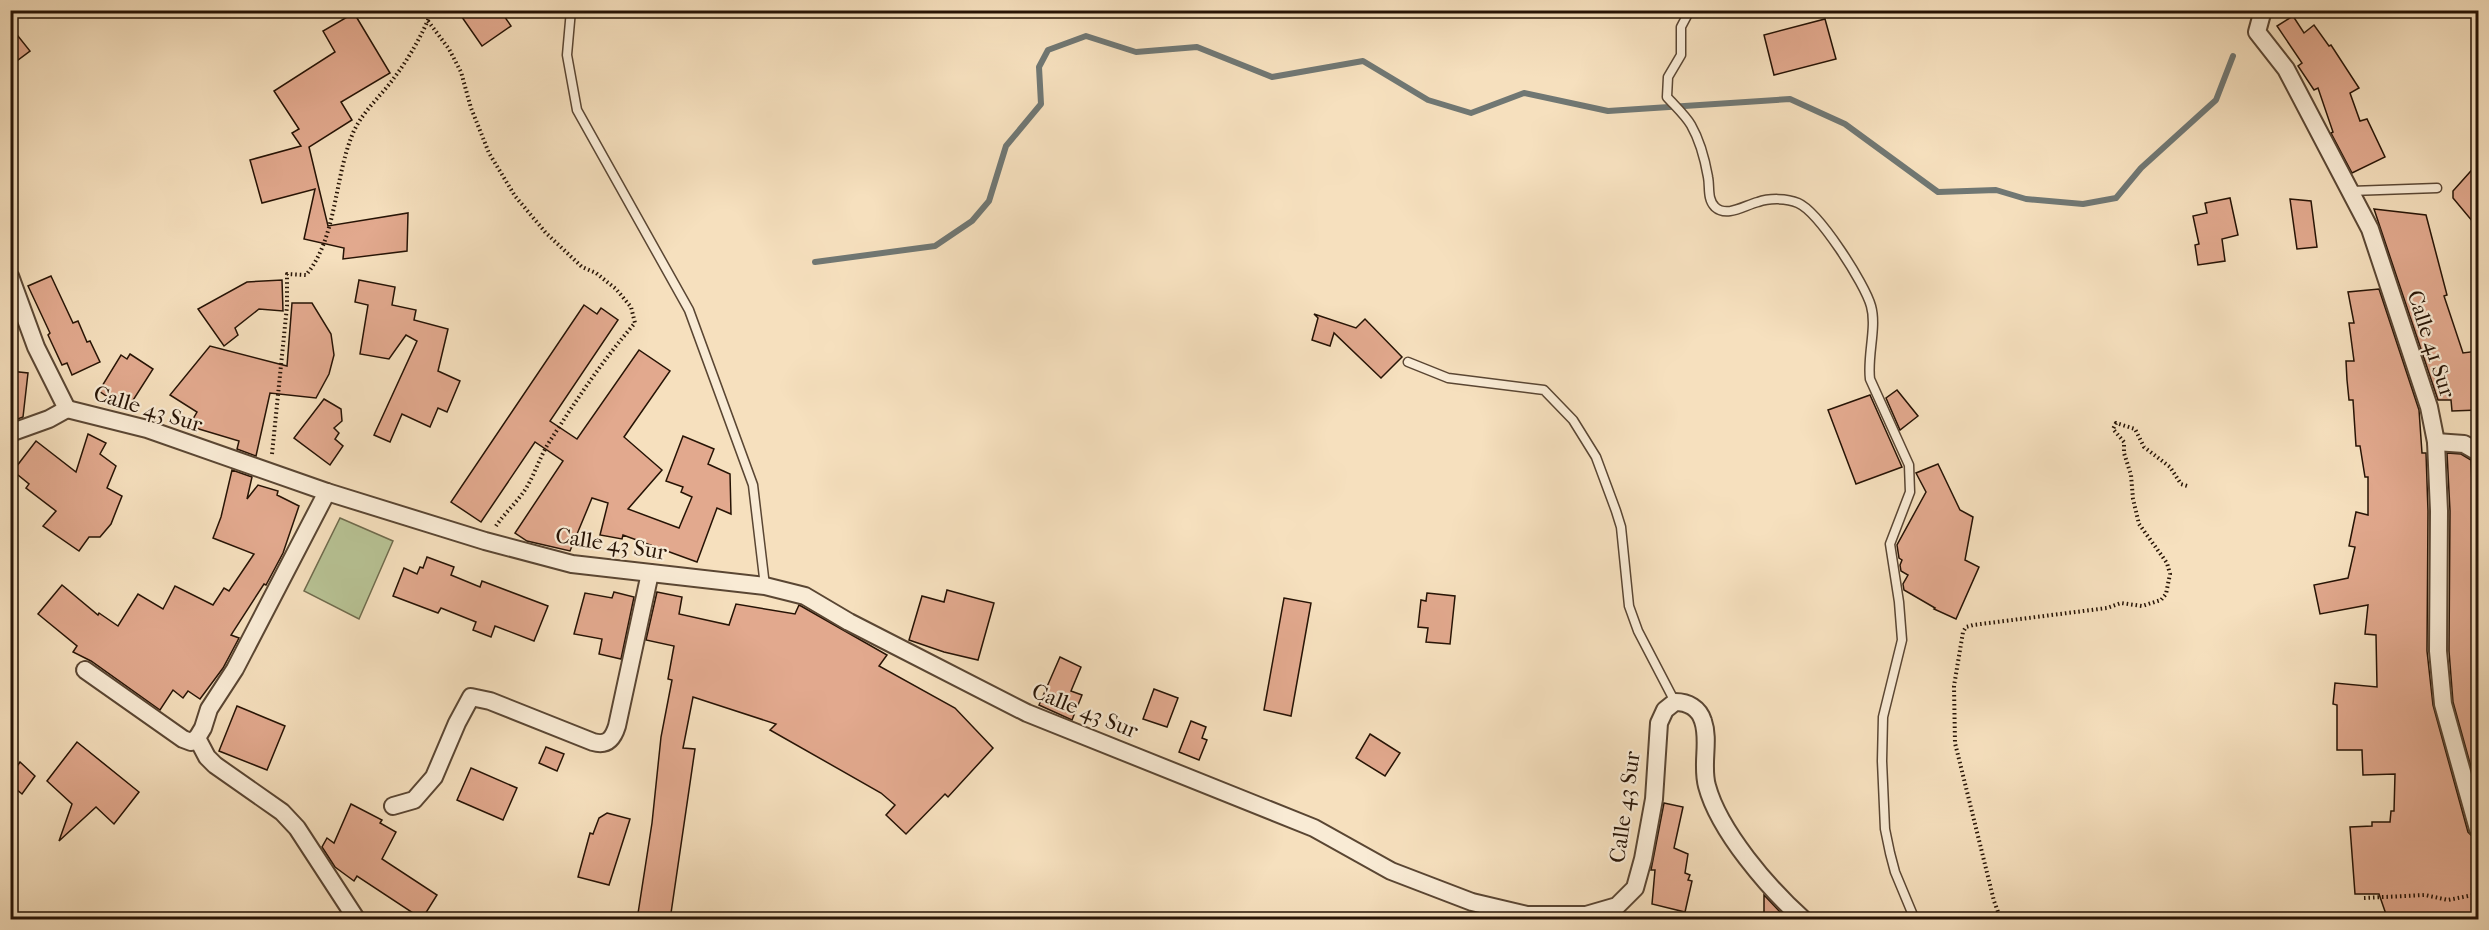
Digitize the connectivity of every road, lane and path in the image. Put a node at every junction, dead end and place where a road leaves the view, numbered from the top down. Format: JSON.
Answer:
{"nodes":[{"id":1,"x":432,"y":10,"type":"edge"},
{"id":2,"x":571,"y":10,"type":"edge"},
{"id":3,"x":1690,"y":10,"type":"edge"},
{"id":4,"x":2263,"y":10,"type":"edge"},
{"id":5,"x":428,"y":21,"type":"junction"},
{"id":6,"x":2437,"y":188,"type":"dead end"},
{"id":7,"x":2351,"y":190,"type":"junction"},
{"id":8,"x":10,"y":276,"type":"edge"},
{"id":9,"x":1408,"y":362,"type":"dead end"},
{"id":10,"x":67,"y":409,"type":"junction"},
{"id":11,"x":10,"y":433,"type":"edge"},
{"id":12,"x":2436,"y":442,"type":"junction"},
{"id":13,"x":2478,"y":452,"type":"edge"},
{"id":14,"x":270,"y":472,"type":"junction"},
{"id":15,"x":2187,"y":486,"type":"dead end"},
{"id":16,"x":327,"y":492,"type":"junction"},
{"id":17,"x":485,"y":541,"type":"junction"},
{"id":18,"x":650,"y":573,"type":"junction"},
{"id":19,"x":765,"y":586,"type":"junction"},
{"id":20,"x":85,"y":670,"type":"dead end"},
{"id":21,"x":1675,"y":702,"type":"junction"},
{"id":22,"x":197,"y":738,"type":"junction"},
{"id":23,"x":393,"y":806,"type":"dead end"},
{"id":24,"x":2478,"y":829,"type":"edge"},
{"id":25,"x":2478,"y":894,"type":"edge"},
{"id":26,"x":2364,"y":898,"type":"dead end"},
{"id":27,"x":357,"y":920,"type":"edge"},
{"id":28,"x":1804,"y":920,"type":"edge"},
{"id":29,"x":1915,"y":920,"type":"edge"},
{"id":30,"x":2001,"y":920,"type":"edge"}],
"edges":[{"from":1,"to":5,"type":"path"},
{"from":2,"to":19,"type":"lane"},
{"from":3,"to":29,"type":"lane"},
{"from":4,"to":7,"type":"street","name":"Calle 41 Sur"},
{"from":5,"to":14,"type":"path"},
{"from":5,"to":17,"type":"path"},
{"from":6,"to":7,"type":"lane"},
{"from":7,"to":12,"type":"street","name":"Calle 41 Sur"},
{"from":8,"to":10,"type":"street"},
{"from":9,"to":21,"type":"lane"},
{"from":10,"to":11,"type":"street"},
{"from":10,"to":14,"type":"street","name":"Calle 43 Sur"},
{"from":12,"to":13,"type":"street"},
{"from":12,"to":24,"type":"street","name":"Calle 41 Sur"},
{"from":14,"to":16,"type":"street","name":"Calle 43 Sur"},
{"from":15,"to":30,"type":"path"},
{"from":16,"to":17,"type":"street","name":"Calle 43 Sur"},
{"from":16,"to":22,"type":"street"},
{"from":17,"to":18,"type":"street","name":"Calle 43 Sur"},
{"from":18,"to":19,"type":"street","name":"Calle 43 Sur"},
{"from":18,"to":23,"type":"street"},
{"from":19,"to":21,"type":"street","name":"Calle 43 Sur"},
{"from":20,"to":22,"type":"street"},
{"from":21,"to":28,"type":"street"},
{"from":22,"to":27,"type":"street"},
{"from":25,"to":26,"type":"path"}]}
